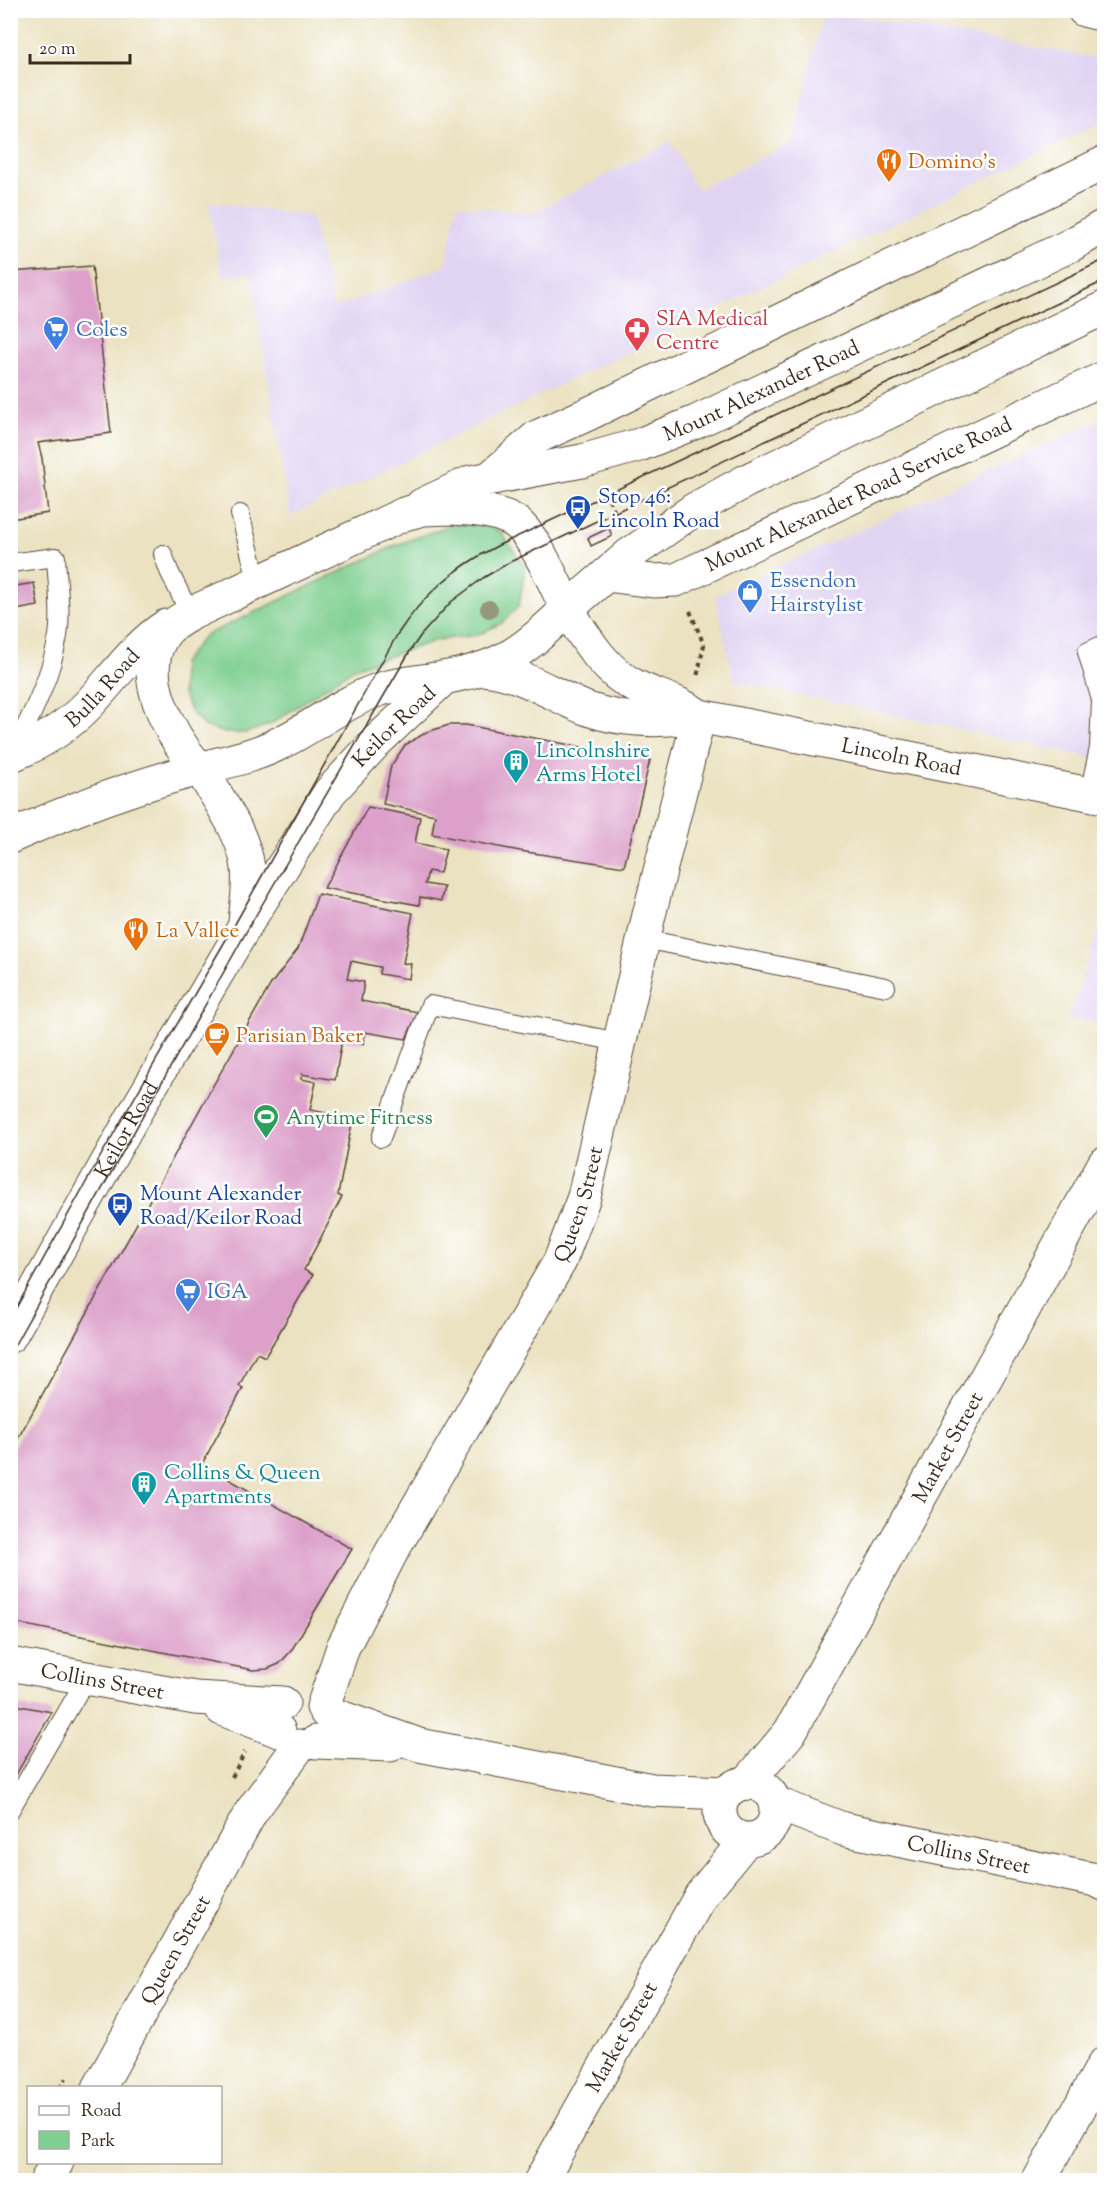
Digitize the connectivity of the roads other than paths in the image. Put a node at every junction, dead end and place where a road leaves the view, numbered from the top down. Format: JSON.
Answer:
{"nodes":[{"id":1,"x":1084,"y":10,"type":"edge"},
{"id":2,"x":1104,"y":15,"type":"edge"},
{"id":3,"x":1104,"y":163,"type":"edge"},
{"id":4,"x":1104,"y":226,"type":"edge"},
{"id":5,"x":1104,"y":308,"type":"edge"},
{"id":6,"x":1104,"y":378,"type":"edge"},
{"id":7,"x":491,"y":477,"type":"junction"},
{"id":8,"x":240,"y":514,"type":"dead end"},
{"id":9,"x":404,"y":514,"type":"junction"},
{"id":10,"x":163,"y":554,"type":"dead end"},
{"id":11,"x":10,"y":563,"type":"edge"},
{"id":12,"x":606,"y":575,"type":"junction"},
{"id":13,"x":258,"y":583,"type":"junction"},
{"id":14,"x":567,"y":609,"type":"junction"},
{"id":15,"x":190,"y":614,"type":"junction"},
{"id":16,"x":1104,"y":644,"type":"edge"},
{"id":17,"x":481,"y":669,"type":"junction"},
{"id":18,"x":444,"y":678,"type":"junction"},
{"id":19,"x":699,"y":716,"type":"junction"},
{"id":20,"x":11,"y":756,"type":"edge"},
{"id":21,"x":200,"y":768,"type":"junction"},
{"id":22,"x":1097,"y":795,"type":"edge"},
{"id":23,"x":46,"y":820,"type":"junction"},
{"id":24,"x":10,"y":837,"type":"edge"},
{"id":25,"x":10,"y":851,"type":"edge"},
{"id":26,"x":245,"y":926,"type":"junction"},
{"id":27,"x":644,"y":939,"type":"junction"},
{"id":28,"x":886,"y":987,"type":"dead end"},
{"id":29,"x":619,"y":1042,"type":"junction"},
{"id":30,"x":381,"y":1138,"type":"dead end"},
{"id":31,"x":1104,"y":1164,"type":"edge"},
{"id":32,"x":10,"y":1336,"type":"edge"},
{"id":33,"x":10,"y":1664,"type":"edge"},
{"id":34,"x":87,"y":1679,"type":"junction"},
{"id":35,"x":301,"y":1721,"type":"junction"},
{"id":36,"x":10,"y":1810,"type":"edge"},
{"id":37,"x":747,"y":1810,"type":"junction"},
{"id":38,"x":1102,"y":1882,"type":"edge"},
{"id":39,"x":1104,"y":2064,"type":"edge"},
{"id":40,"x":100,"y":2086,"type":"edge"},
{"id":41,"x":56,"y":2164,"type":"edge"},
{"id":42,"x":47,"y":2181,"type":"edge"},
{"id":43,"x":541,"y":2181,"type":"edge"},
{"id":44,"x":1039,"y":2181,"type":"edge"}],
"edges":[{"from":1,"to":2,"type":"street"},
{"from":3,"to":7,"type":"street"},
{"from":4,"to":7,"type":"street","name":"Mount Alexander Road"},
{"from":5,"to":12,"type":"street"},
{"from":6,"to":12,"type":"street","name":"Mount Alexander Road Service Road"},
{"from":7,"to":9,"type":"street","name":"Mount Alexander Road"},
{"from":8,"to":13,"type":"lane"},
{"from":9,"to":13,"type":"street"},
{"from":9,"to":14,"type":"street","name":"Lincoln Road"},
{"from":10,"to":15,"type":"lane"},
{"from":11,"to":20,"type":"lane"},
{"from":12,"to":14,"type":"street"},
{"from":13,"to":15,"type":"street"},
{"from":14,"to":17,"type":"street"},
{"from":14,"to":19,"type":"street","name":"Lincoln Road"},
{"from":15,"to":20,"type":"street","name":"Bulla Road"},
{"from":15,"to":21,"type":"street","name":"Keilor Road"},
{"from":16,"to":22,"type":"lane"},
{"from":17,"to":18,"type":"street"},
{"from":17,"to":19,"type":"street","name":"Lincoln Road"},
{"from":18,"to":21,"type":"street"},
{"from":18,"to":26,"type":"street","name":"Keilor Road"},
{"from":19,"to":22,"type":"street","name":"Lincoln Road"},
{"from":19,"to":27,"type":"street","name":"Queen Street"},
{"from":21,"to":23,"type":"street"},
{"from":21,"to":26,"type":"street","name":"Keilor Road"},
{"from":23,"to":24,"type":"street"},
{"from":23,"to":25,"type":"street"},
{"from":26,"to":32,"type":"street","name":"Keilor Road"},
{"from":27,"to":28,"type":"lane"},
{"from":27,"to":29,"type":"street","name":"Queen Street"},
{"from":29,"to":30,"type":"lane"},
{"from":29,"to":35,"type":"street","name":"Queen Street"},
{"from":31,"to":37,"type":"street","name":"Market Street"},
{"from":33,"to":34,"type":"street","name":"Collins Street"},
{"from":34,"to":35,"type":"street","name":"Collins Street"},
{"from":34,"to":36,"type":"lane"},
{"from":35,"to":37,"type":"street","name":"Collins Street"},
{"from":35,"to":40,"type":"street","name":"Queen Street"},
{"from":37,"to":38,"type":"street","name":"Collins Street"},
{"from":37,"to":43,"type":"street","name":"Market Street"},
{"from":39,"to":44,"type":"street"},
{"from":41,"to":42,"type":"street"}]}
